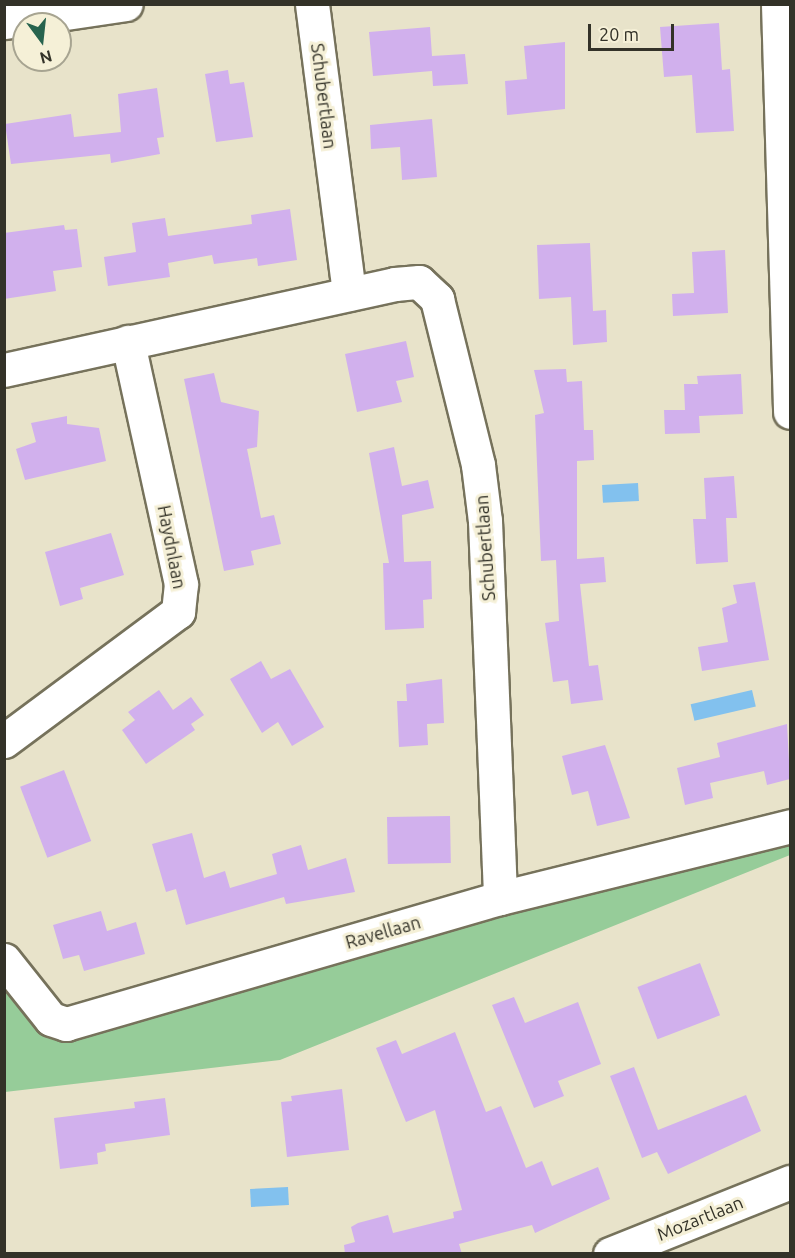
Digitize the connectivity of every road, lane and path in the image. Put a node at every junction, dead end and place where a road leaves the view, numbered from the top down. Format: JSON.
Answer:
{"nodes":[{"id":1,"x":126,"y":4,"type":"edge"},
{"id":2,"x":312,"y":4,"type":"edge"},
{"id":3,"x":778,"y":4,"type":"edge"},
{"id":4,"x":4,"y":22,"type":"edge"},
{"id":5,"x":349,"y":294,"type":"junction"},
{"id":6,"x":128,"y":342,"type":"junction"},
{"id":7,"x":4,"y":370,"type":"edge"},
{"id":8,"x":790,"y":412,"type":"edge"},
{"id":9,"x":4,"y":741,"type":"edge"},
{"id":10,"x":790,"y":826,"type":"edge"},
{"id":11,"x":500,"y":898,"type":"junction"},
{"id":12,"x":4,"y":960,"type":"edge"},
{"id":13,"x":790,"y":1182,"type":"edge"},
{"id":14,"x":610,"y":1254,"type":"edge"}],
"edges":[{"from":1,"to":4,"type":"street"},
{"from":2,"to":5,"type":"street","name":"Schubertlaan"},
{"from":3,"to":8,"type":"street"},
{"from":5,"to":6,"type":"street","name":"Schubertlaan"},
{"from":5,"to":11,"type":"street","name":"Schubertlaan"},
{"from":6,"to":7,"type":"street","name":"Schubertlaan"},
{"from":6,"to":9,"type":"street","name":"Haydnlaan"},
{"from":10,"to":11,"type":"street","name":"Ravellaan"},
{"from":11,"to":12,"type":"street","name":"Ravellaan"},
{"from":13,"to":14,"type":"street","name":"Mozartlaan"}]}
